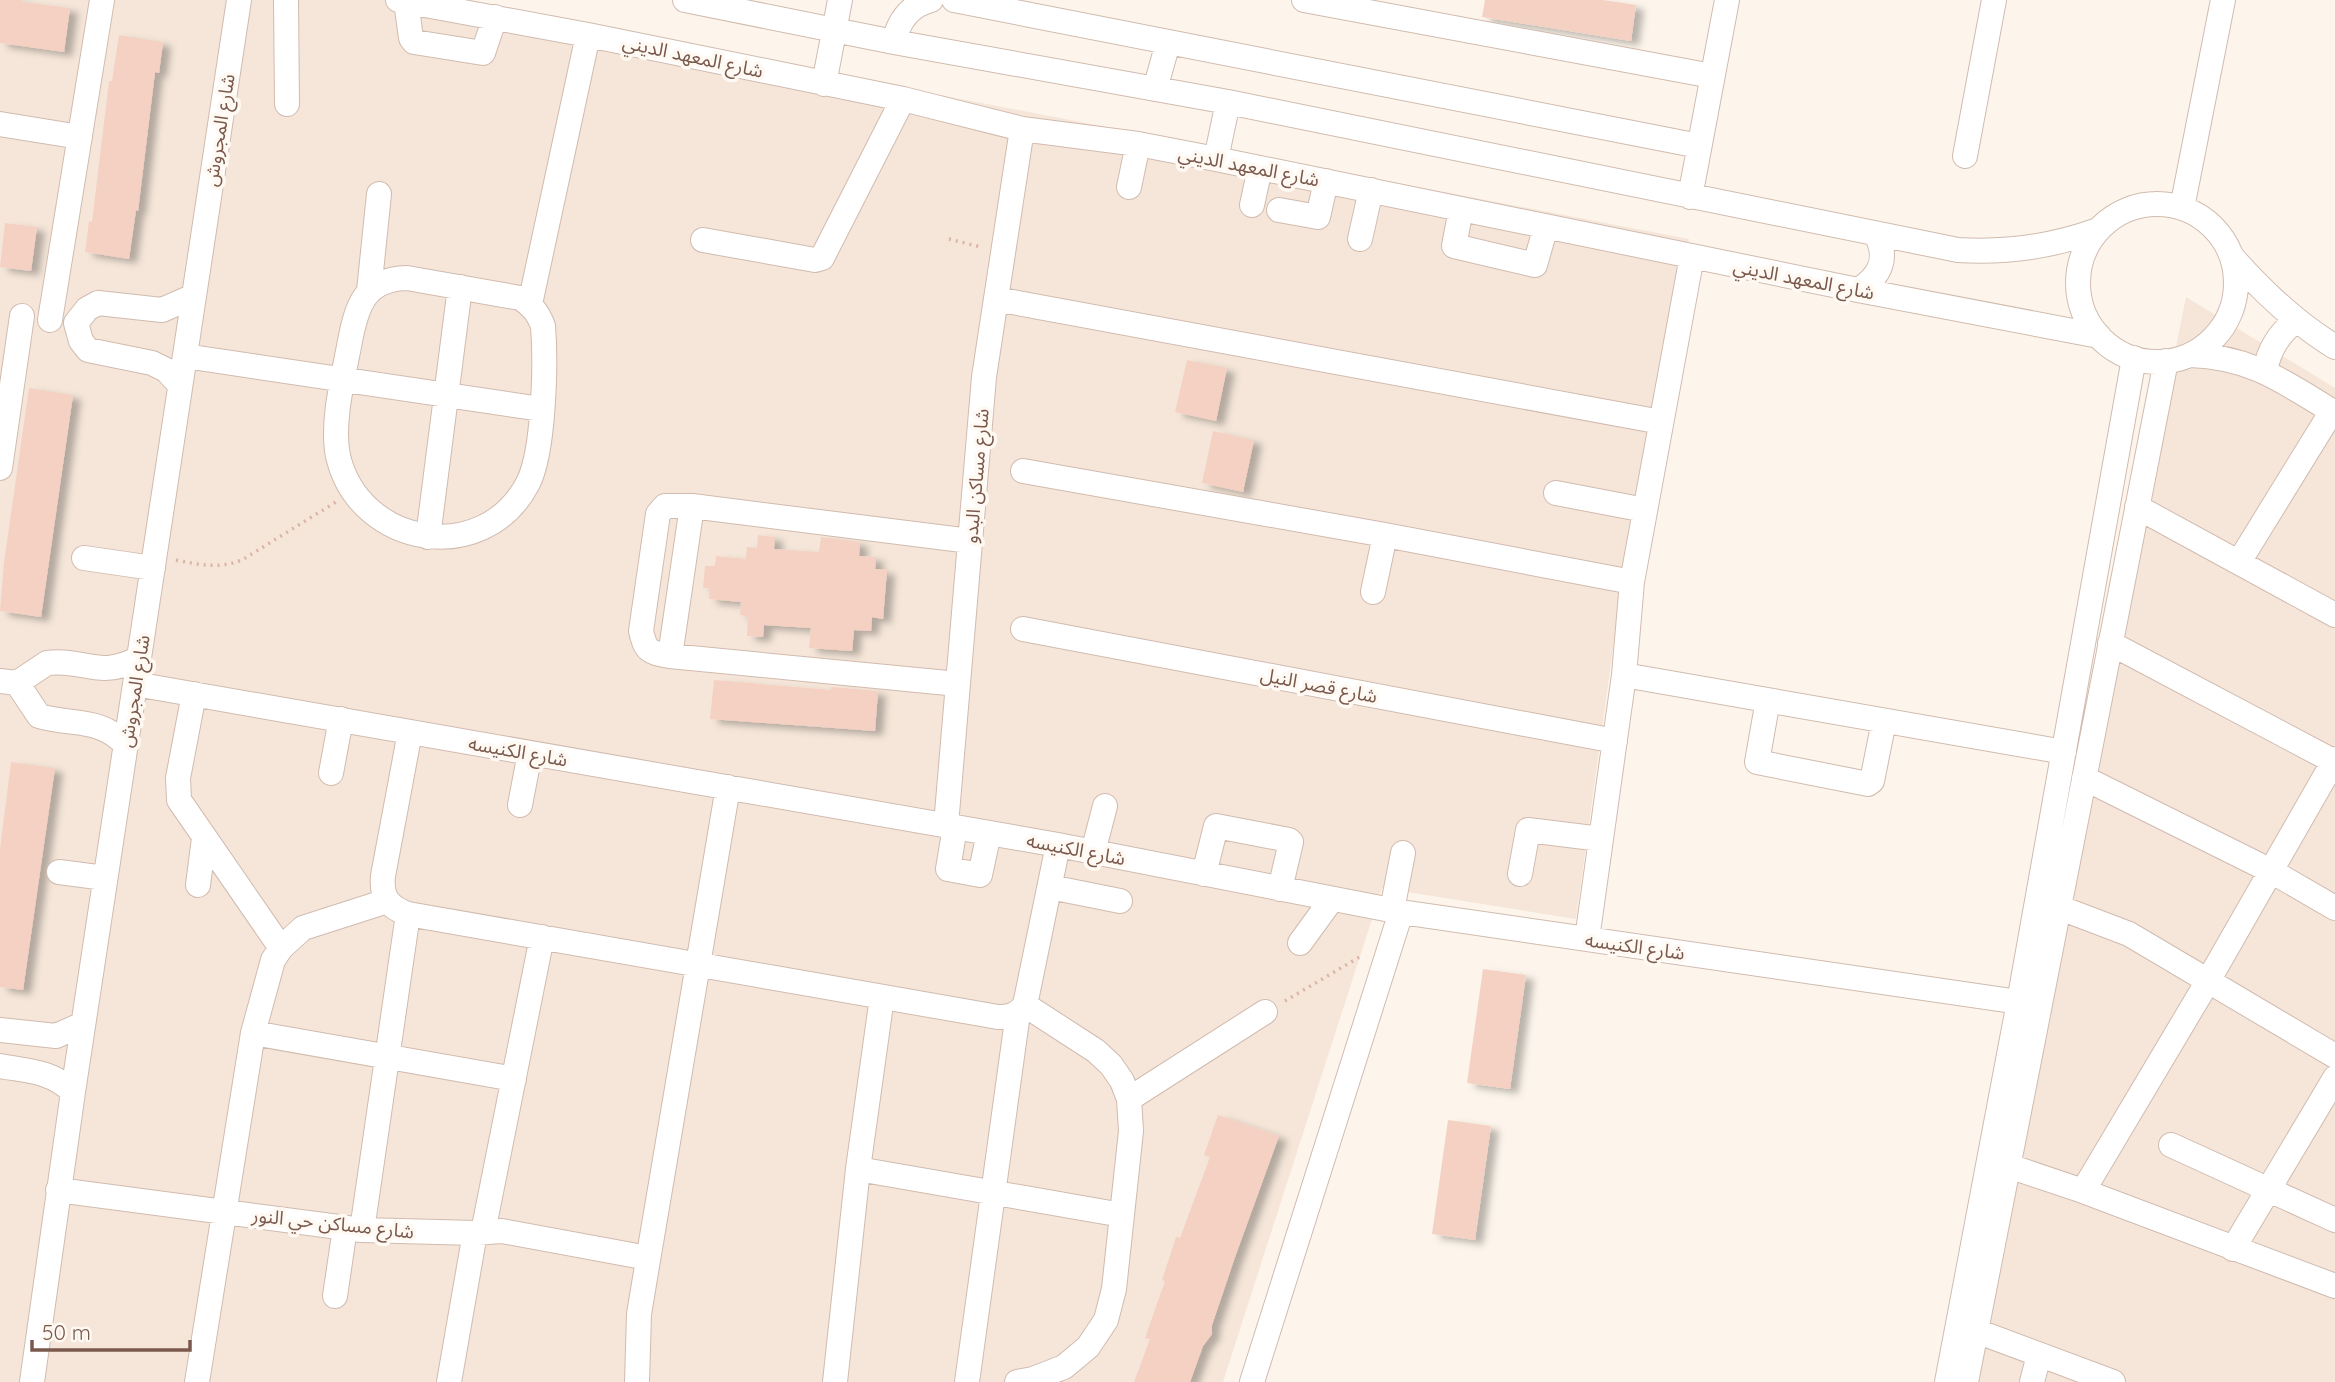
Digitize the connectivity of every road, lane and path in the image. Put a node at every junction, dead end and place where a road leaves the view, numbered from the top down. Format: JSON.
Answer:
{"nodes":[{"id":1,"x":102,"y":0,"type":"edge"},
{"id":2,"x":239,"y":0,"type":"edge"},
{"id":3,"x":286,"y":0,"type":"edge"},
{"id":4,"x":685,"y":0,"type":"edge"},
{"id":5,"x":840,"y":0,"type":"edge"},
{"id":6,"x":931,"y":0,"type":"edge"},
{"id":7,"x":954,"y":0,"type":"edge"},
{"id":8,"x":1304,"y":0,"type":"edge"},
{"id":9,"x":1727,"y":0,"type":"edge"},
{"id":10,"x":1994,"y":0,"type":"edge"},
{"id":11,"x":2223,"y":0,"type":"edge"},
{"id":12,"x":402,"y":1,"type":"edge"},
{"id":13,"x":495,"y":18,"type":"junction"},
{"id":14,"x":835,"y":30,"type":"junction"},
{"id":15,"x":588,"y":35,"type":"junction"},
{"id":16,"x":894,"y":42,"type":"junction"},
{"id":17,"x":1168,"y":43,"type":"junction"},
{"id":18,"x":1713,"y":76,"type":"junction"},
{"id":19,"x":824,"y":84,"type":"junction"},
{"id":20,"x":1155,"y":89,"type":"junction"},
{"id":21,"x":903,"y":99,"type":"junction"},
{"id":22,"x":1228,"y":102,"type":"junction"},
{"id":23,"x":287,"y":104,"type":"dead end"},
{"id":24,"x":0,"y":124,"type":"edge"},
{"id":25,"x":1022,"y":129,"type":"junction"},
{"id":26,"x":80,"y":137,"type":"junction"},
{"id":27,"x":1138,"y":144,"type":"junction"},
{"id":28,"x":1699,"y":146,"type":"junction"},
{"id":29,"x":1965,"y":156,"type":"dead end"},
{"id":30,"x":1216,"y":159,"type":"junction"},
{"id":31,"x":1260,"y":168,"type":"junction"},
{"id":32,"x":1326,"y":181,"type":"junction"},
{"id":33,"x":1129,"y":187,"type":"dead end"},
{"id":34,"x":1371,"y":190,"type":"junction"},
{"id":35,"x":379,"y":194,"type":"dead end"},
{"id":36,"x":1690,"y":197,"type":"junction"},
{"id":37,"x":1252,"y":205,"type":"dead end"},
{"id":38,"x":2182,"y":208,"type":"junction"},
{"id":39,"x":1279,"y":209,"type":"dead end"},
{"id":40,"x":1461,"y":209,"type":"junction"},
{"id":41,"x":1546,"y":226,"type":"junction"},
{"id":42,"x":2098,"y":230,"type":"junction"},
{"id":43,"x":1876,"y":235,"type":"junction"},
{"id":44,"x":949,"y":239,"type":"dead end"},
{"id":45,"x":1360,"y":239,"type":"dead end"},
{"id":46,"x":703,"y":240,"type":"dead end"},
{"id":47,"x":1003,"y":252,"type":"junction"},
{"id":48,"x":1692,"y":256,"type":"junction"},
{"id":49,"x":2233,"y":258,"type":"junction"},
{"id":50,"x":460,"y":287,"type":"junction"},
{"id":51,"x":1858,"y":290,"type":"junction"},
{"id":52,"x":369,"y":291,"type":"junction"},
{"id":53,"x":194,"y":296,"type":"junction"},
{"id":54,"x":996,"y":299,"type":"junction"},
{"id":55,"x":530,"y":304,"type":"junction"},
{"id":56,"x":11,"y":314,"type":"edge"},
{"id":57,"x":50,"y":320,"type":"junction"},
{"id":58,"x":2296,"y":320,"type":"junction"},
{"id":59,"x":76,"y":323,"type":"junction"},
{"id":60,"x":2099,"y":336,"type":"junction"},
{"id":61,"x":2335,"y":347,"type":"edge"},
{"id":62,"x":2190,"y":355,"type":"junction"},
{"id":63,"x":185,"y":356,"type":"junction"},
{"id":64,"x":2134,"y":358,"type":"junction"},
{"id":65,"x":2166,"y":361,"type":"junction"},
{"id":66,"x":2265,"y":371,"type":"junction"},
{"id":67,"x":343,"y":380,"type":"junction"},
{"id":68,"x":180,"y":385,"type":"junction"},
{"id":69,"x":446,"y":396,"type":"junction"},
{"id":70,"x":541,"y":409,"type":"junction"},
{"id":71,"x":2334,"y":412,"type":"edge"},
{"id":72,"x":1661,"y":422,"type":"junction"},
{"id":73,"x":0,"y":468,"type":"edge"},
{"id":74,"x":1023,"y":471,"type":"dead end"},
{"id":75,"x":353,"y":492,"type":"junction"},
{"id":76,"x":1556,"y":493,"type":"dead end"},
{"id":77,"x":2137,"y":507,"type":"junction"},
{"id":78,"x":1645,"y":510,"type":"junction"},
{"id":79,"x":1385,"y":535,"type":"junction"},
{"id":80,"x":428,"y":537,"type":"junction"},
{"id":81,"x":970,"y":541,"type":"junction"},
{"id":82,"x":84,"y":558,"type":"dead end"},
{"id":83,"x":154,"y":562,"type":"junction"},
{"id":84,"x":2239,"y":562,"type":"junction"},
{"id":85,"x":1632,"y":582,"type":"junction"},
{"id":86,"x":1373,"y":592,"type":"dead end"},
{"id":87,"x":2335,"y":615,"type":"edge"},
{"id":88,"x":1023,"y":629,"type":"dead end"},
{"id":89,"x":2109,"y":643,"type":"junction"},
{"id":90,"x":139,"y":658,"type":"junction"},
{"id":91,"x":1624,"y":675,"type":"junction"},
{"id":92,"x":135,"y":684,"type":"junction"},
{"id":93,"x":958,"y":684,"type":"junction"},
{"id":94,"x":5,"y":686,"type":"edge"},
{"id":95,"x":194,"y":694,"type":"junction"},
{"id":96,"x":1768,"y":700,"type":"junction"},
{"id":97,"x":341,"y":719,"type":"junction"},
{"id":98,"x":1884,"y":720,"type":"junction"},
{"id":99,"x":410,"y":732,"type":"junction"},
{"id":100,"x":1615,"y":741,"type":"junction"},
{"id":101,"x":126,"y":745,"type":"junction"},
{"id":102,"x":2064,"y":752,"type":"junction"},
{"id":103,"x":530,"y":753,"type":"junction"},
{"id":104,"x":2334,"y":761,"type":"edge"},
{"id":105,"x":331,"y":774,"type":"dead end"},
{"id":106,"x":2084,"y":778,"type":"junction"},
{"id":107,"x":727,"y":787,"type":"junction"},
{"id":108,"x":520,"y":805,"type":"dead end"},
{"id":109,"x":1105,"y":806,"type":"dead end"},
{"id":110,"x":950,"y":826,"type":"junction"},
{"id":111,"x":989,"y":833,"type":"junction"},
{"id":112,"x":204,"y":838,"type":"junction"},
{"id":113,"x":1601,"y":839,"type":"junction"},
{"id":114,"x":1058,"y":845,"type":"junction"},
{"id":115,"x":1093,"y":852,"type":"junction"},
{"id":116,"x":1403,"y":853,"type":"dead end"},
{"id":117,"x":2271,"y":871,"type":"junction"},
{"id":118,"x":59,"y":872,"type":"dead end"},
{"id":119,"x":1204,"y":874,"type":"junction"},
{"id":120,"x":1520,"y":874,"type":"dead end"},
{"id":121,"x":105,"y":878,"type":"junction"},
{"id":122,"x":198,"y":884,"type":"dead end"},
{"id":123,"x":1049,"y":887,"type":"junction"},
{"id":124,"x":1280,"y":889,"type":"junction"},
{"id":125,"x":1332,"y":899,"type":"junction"},
{"id":126,"x":387,"y":901,"type":"junction"},
{"id":127,"x":1120,"y":901,"type":"dead end"},
{"id":128,"x":2058,"y":907,"type":"junction"},
{"id":129,"x":2335,"y":908,"type":"edge"},
{"id":130,"x":1397,"y":911,"type":"junction"},
{"id":131,"x":408,"y":914,"type":"junction"},
{"id":132,"x":542,"y":937,"type":"junction"},
{"id":133,"x":1393,"y":938,"type":"junction"},
{"id":134,"x":1587,"y":939,"type":"junction"},
{"id":135,"x":1300,"y":943,"type":"dead end"},
{"id":136,"x":281,"y":948,"type":"junction"},
{"id":137,"x":698,"y":965,"type":"junction"},
{"id":138,"x":2208,"y":981,"type":"junction"},
{"id":139,"x":882,"y":997,"type":"junction"},
{"id":140,"x":2019,"y":1002,"type":"junction"},
{"id":141,"x":1022,"y":1009,"type":"junction"},
{"id":142,"x":1265,"y":1012,"type":"joint"},
{"id":143,"x":83,"y":1024,"type":"junction"},
{"id":144,"x":0,"y":1030,"type":"edge"},
{"id":145,"x":253,"y":1033,"type":"junction"},
{"id":146,"x":2335,"y":1056,"type":"edge"},
{"id":147,"x":387,"y":1057,"type":"junction"},
{"id":148,"x":0,"y":1066,"type":"edge"},
{"id":149,"x":2335,"y":1078,"type":"edge"},
{"id":150,"x":514,"y":1079,"type":"junction"},
{"id":151,"x":73,"y":1092,"type":"junction"},
{"id":152,"x":1129,"y":1099,"type":"junction"},
{"id":153,"x":2171,"y":1145,"type":"dead end"},
{"id":154,"x":2000,"y":1162,"type":"junction"},
{"id":155,"x":858,"y":1169,"type":"junction"},
{"id":156,"x":58,"y":1190,"type":"junction"},
{"id":157,"x":2269,"y":1190,"type":"junction"},
{"id":158,"x":2083,"y":1191,"type":"junction"},
{"id":159,"x":993,"y":1193,"type":"junction"},
{"id":160,"x":224,"y":1212,"type":"junction"},
{"id":161,"x":1122,"y":1215,"type":"junction"},
{"id":162,"x":2335,"y":1220,"type":"edge"},
{"id":163,"x":353,"y":1229,"type":"junction"},
{"id":164,"x":479,"y":1233,"type":"junction"},
{"id":165,"x":2234,"y":1249,"type":"junction"},
{"id":166,"x":648,"y":1258,"type":"junction"},
{"id":167,"x":2335,"y":1286,"type":"edge"},
{"id":168,"x":335,"y":1296,"type":"dead end"},
{"id":169,"x":1968,"y":1328,"type":"junction"},
{"id":170,"x":2039,"y":1355,"type":"junction"},
{"id":171,"x":29,"y":1380,"type":"edge"},
{"id":172,"x":197,"y":1382,"type":"edge"},
{"id":173,"x":449,"y":1382,"type":"edge"},
{"id":174,"x":637,"y":1382,"type":"edge"},
{"id":175,"x":835,"y":1382,"type":"edge"},
{"id":176,"x":967,"y":1382,"type":"edge"},
{"id":177,"x":1017,"y":1382,"type":"edge"},
{"id":178,"x":1252,"y":1382,"type":"edge"},
{"id":179,"x":1947,"y":1382,"type":"edge"},
{"id":180,"x":1966,"y":1382,"type":"edge"},
{"id":181,"x":2032,"y":1382,"type":"edge"},
{"id":182,"x":2113,"y":1382,"type":"edge"}],
"edges":[{"from":1,"to":26,"type":"street"},
{"from":2,"to":53,"type":"street","name":"شارع المجروش"},
{"from":3,"to":23,"type":"street"},
{"from":4,"to":14,"type":"street"},
{"from":5,"to":14,"type":"street"},
{"from":6,"to":16,"type":"street"},
{"from":7,"to":17,"type":"street"},
{"from":8,"to":18,"type":"street"},
{"from":9,"to":18,"type":"street"},
{"from":10,"to":29,"type":"street"},
{"from":11,"to":38,"type":"street"},
{"from":12,"to":13,"type":"street","name":"شارع المعهد الديني"},
{"from":12,"to":13,"type":"street"},
{"from":13,"to":15,"type":"street","name":"شارع المعهد الديني"},
{"from":14,"to":16,"type":"street"},
{"from":14,"to":19,"type":"street"},
{"from":15,"to":19,"type":"street","name":"شارع المعهد الديني"},
{"from":15,"to":55,"type":"street"},
{"from":16,"to":20,"type":"street"},
{"from":17,"to":20,"type":"street"},
{"from":17,"to":28,"type":"street"},
{"from":18,"to":28,"type":"street"},
{"from":19,"to":21,"type":"street","name":"شارع المعهد الديني"},
{"from":20,"to":22,"type":"street"},
{"from":21,"to":25,"type":"street","name":"شارع المعهد الديني"},
{"from":21,"to":46,"type":"street"},
{"from":22,"to":30,"type":"street"},
{"from":22,"to":36,"type":"street"},
{"from":24,"to":26,"type":"street"},
{"from":25,"to":27,"type":"street","name":"شارع المعهد الديني"},
{"from":25,"to":47,"type":"street","name":"شارع مساكن البدو"},
{"from":26,"to":57,"type":"street"},
{"from":27,"to":30,"type":"street","name":"شارع المعهد الديني"},
{"from":27,"to":33,"type":"street"},
{"from":28,"to":36,"type":"street"},
{"from":30,"to":31,"type":"street","name":"شارع المعهد الديني"},
{"from":31,"to":32,"type":"street","name":"شارع المعهد الديني"},
{"from":31,"to":37,"type":"street"},
{"from":32,"to":34,"type":"street","name":"شارع المعهد الديني"},
{"from":32,"to":39,"type":"street"},
{"from":34,"to":40,"type":"street","name":"شارع المعهد الديني"},
{"from":34,"to":45,"type":"street"},
{"from":35,"to":52,"type":"street"},
{"from":36,"to":43,"type":"street"},
{"from":38,"to":42,"type":"street"},
{"from":38,"to":49,"type":"street"},
{"from":40,"to":41,"type":"street","name":"شارع المعهد الديني"},
{"from":40,"to":41,"type":"street"},
{"from":41,"to":48,"type":"street","name":"شارع المعهد الديني"},
{"from":42,"to":43,"type":"street"},
{"from":42,"to":60,"type":"street"},
{"from":43,"to":51,"type":"street"},
{"from":44,"to":47,"type":"path"},
{"from":47,"to":54,"type":"street","name":"شارع مساكن البدو"},
{"from":48,"to":51,"type":"street","name":"شارع المعهد الديني"},
{"from":48,"to":72,"type":"street"},
{"from":49,"to":58,"type":"street"},
{"from":49,"to":62,"type":"street"},
{"from":50,"to":52,"type":"street"},
{"from":50,"to":55,"type":"street"},
{"from":50,"to":69,"type":"street"},
{"from":51,"to":60,"type":"street","name":"شارع المعهد الديني"},
{"from":52,"to":67,"type":"street"},
{"from":53,"to":59,"type":"street"},
{"from":53,"to":63,"type":"street","name":"شارع المجروش"},
{"from":54,"to":72,"type":"street"},
{"from":54,"to":81,"type":"street","name":"شارع مساكن البدو"},
{"from":55,"to":70,"type":"street"},
{"from":56,"to":57,"type":"street"},
{"from":56,"to":73,"type":"street"},
{"from":57,"to":59,"type":"street"},
{"from":58,"to":61,"type":"street"},
{"from":58,"to":66,"type":"street"},
{"from":59,"to":68,"type":"street"},
{"from":60,"to":64,"type":"street"},
{"from":62,"to":65,"type":"street"},
{"from":62,"to":66,"type":"street"},
{"from":63,"to":67,"type":"street"},
{"from":63,"to":68,"type":"street","name":"شارع المجروش"},
{"from":64,"to":65,"type":"street"},
{"from":64,"to":102,"type":"street"},
{"from":65,"to":77,"type":"street"},
{"from":66,"to":71,"type":"street"},
{"from":67,"to":69,"type":"street"},
{"from":67,"to":75,"type":"street"},
{"from":68,"to":83,"type":"street","name":"شارع المجروش"},
{"from":69,"to":70,"type":"street"},
{"from":69,"to":80,"type":"street"},
{"from":70,"to":80,"type":"street"},
{"from":71,"to":84,"type":"street"},
{"from":72,"to":78,"type":"street"},
{"from":74,"to":79,"type":"street"},
{"from":75,"to":80,"type":"street"},
{"from":75,"to":83,"type":"path"},
{"from":76,"to":78,"type":"street"},
{"from":77,"to":84,"type":"street"},
{"from":77,"to":89,"type":"street"},
{"from":78,"to":85,"type":"street"},
{"from":79,"to":85,"type":"street"},
{"from":79,"to":86,"type":"street"},
{"from":81,"to":93,"type":"street","name":"شارع مساكن البدو"},
{"from":81,"to":93,"type":"street"},
{"from":82,"to":83,"type":"street"},
{"from":83,"to":90,"type":"street","name":"شارع المجروش"},
{"from":84,"to":87,"type":"street"},
{"from":85,"to":91,"type":"street"},
{"from":88,"to":100,"type":"street","name":"شارع قصر النيل"},
{"from":89,"to":104,"type":"street"},
{"from":89,"to":106,"type":"street"},
{"from":90,"to":92,"type":"street","name":"شارع المجروش"},
{"from":90,"to":94,"type":"street"},
{"from":91,"to":96,"type":"street"},
{"from":91,"to":100,"type":"street"},
{"from":92,"to":95,"type":"street","name":"شارع الكنيسه"},
{"from":92,"to":101,"type":"street","name":"شارع المجروش"},
{"from":93,"to":110,"type":"street","name":"شارع مساكن البدو"},
{"from":94,"to":101,"type":"street"},
{"from":95,"to":97,"type":"street","name":"شارع الكنيسه"},
{"from":95,"to":112,"type":"street"},
{"from":96,"to":98,"type":"street"},
{"from":96,"to":98,"type":"street"},
{"from":97,"to":99,"type":"street","name":"شارع الكنيسه"},
{"from":97,"to":105,"type":"street"},
{"from":98,"to":102,"type":"street"},
{"from":99,"to":103,"type":"street","name":"شارع الكنيسه"},
{"from":99,"to":126,"type":"street"},
{"from":100,"to":113,"type":"street"},
{"from":101,"to":121,"type":"street","name":"شارع المجروش"},
{"from":102,"to":140,"type":"street"},
{"from":103,"to":107,"type":"street","name":"شارع الكنيسه"},
{"from":103,"to":108,"type":"street"},
{"from":104,"to":117,"type":"street"},
{"from":106,"to":117,"type":"street"},
{"from":106,"to":128,"type":"street"},
{"from":107,"to":110,"type":"street","name":"شارع الكنيسه"},
{"from":107,"to":137,"type":"street"},
{"from":109,"to":115,"type":"street"},
{"from":110,"to":111,"type":"street","name":"شارع الكنيسه"},
{"from":110,"to":111,"type":"street","name":"شارع مساكن البدو"},
{"from":111,"to":114,"type":"street","name":"شارع الكنيسه"},
{"from":112,"to":122,"type":"street"},
{"from":112,"to":136,"type":"street"},
{"from":113,"to":120,"type":"street"},
{"from":113,"to":134,"type":"street"},
{"from":114,"to":115,"type":"street","name":"شارع الكنيسه"},
{"from":114,"to":123,"type":"street"},
{"from":115,"to":119,"type":"street","name":"شارع الكنيسه"},
{"from":116,"to":130,"type":"street"},
{"from":117,"to":129,"type":"street"},
{"from":117,"to":138,"type":"street"},
{"from":118,"to":121,"type":"street"},
{"from":119,"to":124,"type":"street","name":"شارع الكنيسه"},
{"from":119,"to":124,"type":"street"},
{"from":121,"to":143,"type":"street","name":"شارع المجروش"},
{"from":123,"to":127,"type":"street"},
{"from":123,"to":141,"type":"street"},
{"from":124,"to":125,"type":"street","name":"شارع الكنيسه"},
{"from":125,"to":130,"type":"street","name":"شارع الكنيسه"},
{"from":125,"to":135,"type":"street"},
{"from":126,"to":131,"type":"street"},
{"from":126,"to":136,"type":"street"},
{"from":128,"to":138,"type":"street"},
{"from":128,"to":154,"type":"street"},
{"from":130,"to":133,"type":"street"},
{"from":130,"to":134,"type":"street","name":"شارع الكنيسه"},
{"from":131,"to":132,"type":"street"},
{"from":131,"to":147,"type":"street"},
{"from":132,"to":137,"type":"street"},
{"from":132,"to":150,"type":"street"},
{"from":133,"to":142,"type":"path"},
{"from":133,"to":178,"type":"street"},
{"from":134,"to":140,"type":"street","name":"شارع الكنيسه"},
{"from":136,"to":145,"type":"street"},
{"from":137,"to":139,"type":"street"},
{"from":137,"to":166,"type":"street"},
{"from":138,"to":146,"type":"street"},
{"from":138,"to":158,"type":"street"},
{"from":139,"to":141,"type":"street"},
{"from":139,"to":155,"type":"street"},
{"from":140,"to":154,"type":"street"},
{"from":141,"to":152,"type":"street"},
{"from":141,"to":159,"type":"street"},
{"from":142,"to":152,"type":"street"},
{"from":143,"to":144,"type":"street"},
{"from":143,"to":151,"type":"street","name":"شارع المجروش"},
{"from":145,"to":147,"type":"street"},
{"from":145,"to":160,"type":"street"},
{"from":147,"to":150,"type":"street"},
{"from":147,"to":163,"type":"street"},
{"from":148,"to":151,"type":"street"},
{"from":149,"to":157,"type":"street"},
{"from":150,"to":164,"type":"street"},
{"from":151,"to":156,"type":"street","name":"شارع المجروش"},
{"from":152,"to":161,"type":"street"},
{"from":153,"to":157,"type":"street"},
{"from":154,"to":158,"type":"street"},
{"from":154,"to":169,"type":"street"},
{"from":155,"to":159,"type":"street"},
{"from":155,"to":175,"type":"street"},
{"from":156,"to":160,"type":"street","name":"شارع مساكن حي النور"},
{"from":156,"to":171,"type":"street","name":"شارع المجروش"},
{"from":157,"to":162,"type":"street"},
{"from":157,"to":165,"type":"street"},
{"from":158,"to":165,"type":"street"},
{"from":159,"to":161,"type":"street"},
{"from":159,"to":176,"type":"street"},
{"from":160,"to":163,"type":"street","name":"شارع مساكن حي النور"},
{"from":160,"to":172,"type":"street"},
{"from":161,"to":177,"type":"street"},
{"from":163,"to":164,"type":"street","name":"شارع مساكن حي النور"},
{"from":163,"to":168,"type":"street"},
{"from":164,"to":166,"type":"street","name":"شارع مساكن حي النور"},
{"from":164,"to":173,"type":"street"},
{"from":165,"to":167,"type":"street"},
{"from":166,"to":174,"type":"street"},
{"from":169,"to":170,"type":"street"},
{"from":169,"to":179,"type":"street"},
{"from":169,"to":180,"type":"street"},
{"from":170,"to":181,"type":"street"},
{"from":170,"to":182,"type":"street"}]}
